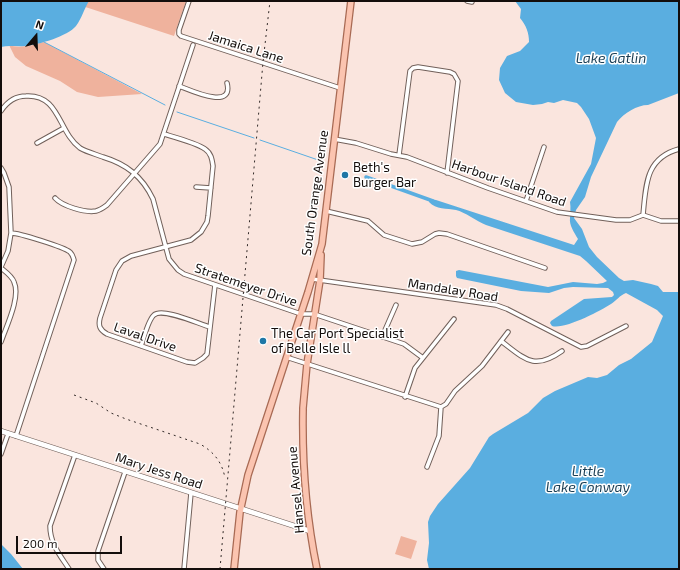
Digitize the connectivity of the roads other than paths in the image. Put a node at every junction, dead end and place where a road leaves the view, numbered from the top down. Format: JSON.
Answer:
{"nodes":[{"id":1,"x":189,"y":1,"type":"edge"},
{"id":2,"x":351,"y":1,"type":"edge"},
{"id":3,"x":467,"y":1,"type":"edge"},
{"id":4,"x":472,"y":2,"type":"edge"},
{"id":5,"x":193,"y":44,"type":"dead end"},
{"id":6,"x":227,"y":84,"type":"dead end"},
{"id":7,"x":179,"y":86,"type":"junction"},
{"id":8,"x":340,"y":88,"type":"junction"},
{"id":9,"x":1,"y":111,"type":"edge"},
{"id":10,"x":64,"y":128,"type":"junction"},
{"id":11,"x":164,"y":134,"type":"junction"},
{"id":12,"x":334,"y":139,"type":"junction"},
{"id":13,"x":37,"y":143,"type":"dead end"},
{"id":14,"x":544,"y":147,"type":"dead end"},
{"id":15,"x":679,"y":149,"type":"edge"},
{"id":16,"x":399,"y":155,"type":"junction"},
{"id":17,"x":1,"y":168,"type":"edge"},
{"id":18,"x":135,"y":173,"type":"junction"},
{"id":19,"x":447,"y":173,"type":"junction"},
{"id":20,"x":196,"y":187,"type":"dead end"},
{"id":21,"x":211,"y":188,"type":"junction"},
{"id":22,"x":55,"y":198,"type":"dead end"},
{"id":23,"x":526,"y":200,"type":"junction"},
{"id":24,"x":326,"y":211,"type":"junction"},
{"id":25,"x":643,"y":215,"type":"junction"},
{"id":26,"x":679,"y":221,"type":"edge"},
{"id":27,"x":11,"y":233,"type":"junction"},
{"id":28,"x":322,"y":244,"type":"junction"},
{"id":29,"x":165,"y":247,"type":"junction"},
{"id":30,"x":1,"y":267,"type":"edge"},
{"id":31,"x":545,"y":268,"type":"dead end"},
{"id":32,"x":312,"y":279,"type":"junction"},
{"id":33,"x":320,"y":280,"type":"junction"},
{"id":34,"x":215,"y":285,"type":"junction"},
{"id":35,"x":396,"y":305,"type":"dead end"},
{"id":36,"x":301,"y":314,"type":"junction"},
{"id":37,"x":314,"y":314,"type":"junction"},
{"id":38,"x":454,"y":319,"type":"dead end"},
{"id":39,"x":626,"y":326,"type":"dead end"},
{"id":40,"x":210,"y":327,"type":"junction"},
{"id":41,"x":508,"y":332,"type":"dead end"},
{"id":42,"x":382,"y":337,"type":"junction"},
{"id":43,"x":501,"y":341,"type":"junction"},
{"id":44,"x":1,"y":342,"type":"edge"},
{"id":45,"x":141,"y":346,"type":"junction"},
{"id":46,"x":562,"y":351,"type":"dead end"},
{"id":47,"x":286,"y":357,"type":"junction"},
{"id":48,"x":422,"y":358,"type":"junction"},
{"id":49,"x":307,"y":364,"type":"junction"},
{"id":50,"x":405,"y":396,"type":"junction"},
{"id":51,"x":442,"y":407,"type":"junction"},
{"id":52,"x":1,"y":431,"type":"edge"},
{"id":53,"x":8,"y":434,"type":"junction"},
{"id":54,"x":16,"y":436,"type":"junction"},
{"id":55,"x":1,"y":454,"type":"edge"},
{"id":56,"x":74,"y":455,"type":"junction"},
{"id":57,"x":426,"y":467,"type":"dead end"},
{"id":58,"x":125,"y":472,"type":"junction"},
{"id":59,"x":191,"y":493,"type":"junction"},
{"id":60,"x":240,"y":508,"type":"junction"},
{"id":61,"x":310,"y":531,"type":"junction"},
{"id":62,"x":70,"y":569,"type":"edge"},
{"id":63,"x":104,"y":569,"type":"edge"},
{"id":64,"x":184,"y":569,"type":"edge"},
{"id":65,"x":234,"y":569,"type":"edge"},
{"id":66,"x":317,"y":569,"type":"edge"}],
"edges":[{"from":1,"to":8,"type":"street","name":"Jamaica Lane"},
{"from":2,"to":8,"type":"main road","name":"South Orange Avenue"},
{"from":3,"to":4,"type":"street"},
{"from":5,"to":7,"type":"street"},
{"from":6,"to":7,"type":"street"},
{"from":7,"to":11,"type":"street"},
{"from":8,"to":12,"type":"main road","name":"South Orange Avenue"},
{"from":9,"to":10,"type":"street","name":"Stratemeyer Drive"},
{"from":10,"to":13,"type":"street"},
{"from":10,"to":18,"type":"street","name":"Stratemeyer Drive"},
{"from":11,"to":18,"type":"street"},
{"from":11,"to":21,"type":"street"},
{"from":12,"to":16,"type":"street","name":"Harbour Island Road"},
{"from":12,"to":24,"type":"main road","name":"South Orange Avenue"},
{"from":14,"to":23,"type":"street"},
{"from":15,"to":25,"type":"street"},
{"from":16,"to":19,"type":"street","name":"Harbour Island Road"},
{"from":16,"to":19,"type":"street"},
{"from":17,"to":27,"type":"street"},
{"from":18,"to":22,"type":"street"},
{"from":18,"to":29,"type":"street","name":"Stratemeyer Drive"},
{"from":19,"to":23,"type":"street","name":"Harbour Island Road"},
{"from":20,"to":21,"type":"street"},
{"from":21,"to":29,"type":"street"},
{"from":23,"to":25,"type":"street","name":"Harbour Island Road"},
{"from":24,"to":28,"type":"main road","name":"South Orange Avenue"},
{"from":24,"to":31,"type":"street"},
{"from":25,"to":26,"type":"street"},
{"from":27,"to":30,"type":"street"},
{"from":27,"to":54,"type":"street"},
{"from":28,"to":32,"type":"main road","name":"South Orange Avenue"},
{"from":28,"to":33,"type":"main road","name":"Hansel Avenue"},
{"from":29,"to":34,"type":"street","name":"Stratemeyer Drive"},
{"from":29,"to":45,"type":"street","name":"Laval Drive"},
{"from":30,"to":44,"type":"street"},
{"from":32,"to":33,"type":"street","name":"Mandalay Road"},
{"from":32,"to":36,"type":"main road","name":"South Orange Avenue"},
{"from":33,"to":37,"type":"main road","name":"Hansel Avenue"},
{"from":33,"to":39,"type":"street","name":"Mandalay Road"},
{"from":34,"to":36,"type":"street","name":"Stratemeyer Drive"},
{"from":34,"to":40,"type":"street","name":"Laval Drive"},
{"from":35,"to":42,"type":"street"},
{"from":36,"to":37,"type":"street","name":"Stratemeyer Drive"},
{"from":36,"to":47,"type":"main road","name":"South Orange Avenue"},
{"from":37,"to":42,"type":"street","name":"Stratemeyer Drive"},
{"from":37,"to":49,"type":"main road","name":"Hansel Avenue"},
{"from":38,"to":48,"type":"street"},
{"from":40,"to":45,"type":"street"},
{"from":40,"to":45,"type":"street","name":"Laval Drive"},
{"from":41,"to":43,"type":"street"},
{"from":42,"to":48,"type":"street","name":"Stratemeyer Drive"},
{"from":43,"to":46,"type":"street"},
{"from":43,"to":51,"type":"street"},
{"from":47,"to":49,"type":"street"},
{"from":47,"to":60,"type":"main road","name":"South Orange Avenue"},
{"from":48,"to":50,"type":"street"},
{"from":49,"to":50,"type":"street"},
{"from":49,"to":61,"type":"main road","name":"Hansel Avenue"},
{"from":50,"to":51,"type":"street"},
{"from":51,"to":57,"type":"street"},
{"from":52,"to":53,"type":"street","name":"Mary Jess Road"},
{"from":53,"to":54,"type":"street","name":"Mary Jess Road"},
{"from":53,"to":55,"type":"street"},
{"from":54,"to":56,"type":"street","name":"Mary Jess Road"},
{"from":56,"to":58,"type":"street","name":"Mary Jess Road"},
{"from":56,"to":62,"type":"street"},
{"from":58,"to":59,"type":"street","name":"Mary Jess Road"},
{"from":58,"to":63,"type":"street"},
{"from":59,"to":60,"type":"street","name":"Mary Jess Road"},
{"from":59,"to":64,"type":"street"},
{"from":60,"to":61,"type":"street","name":"Mary Jess Road"},
{"from":60,"to":65,"type":"main road","name":"South Orange Avenue"},
{"from":61,"to":66,"type":"main road","name":"Hansel Avenue"}]}
